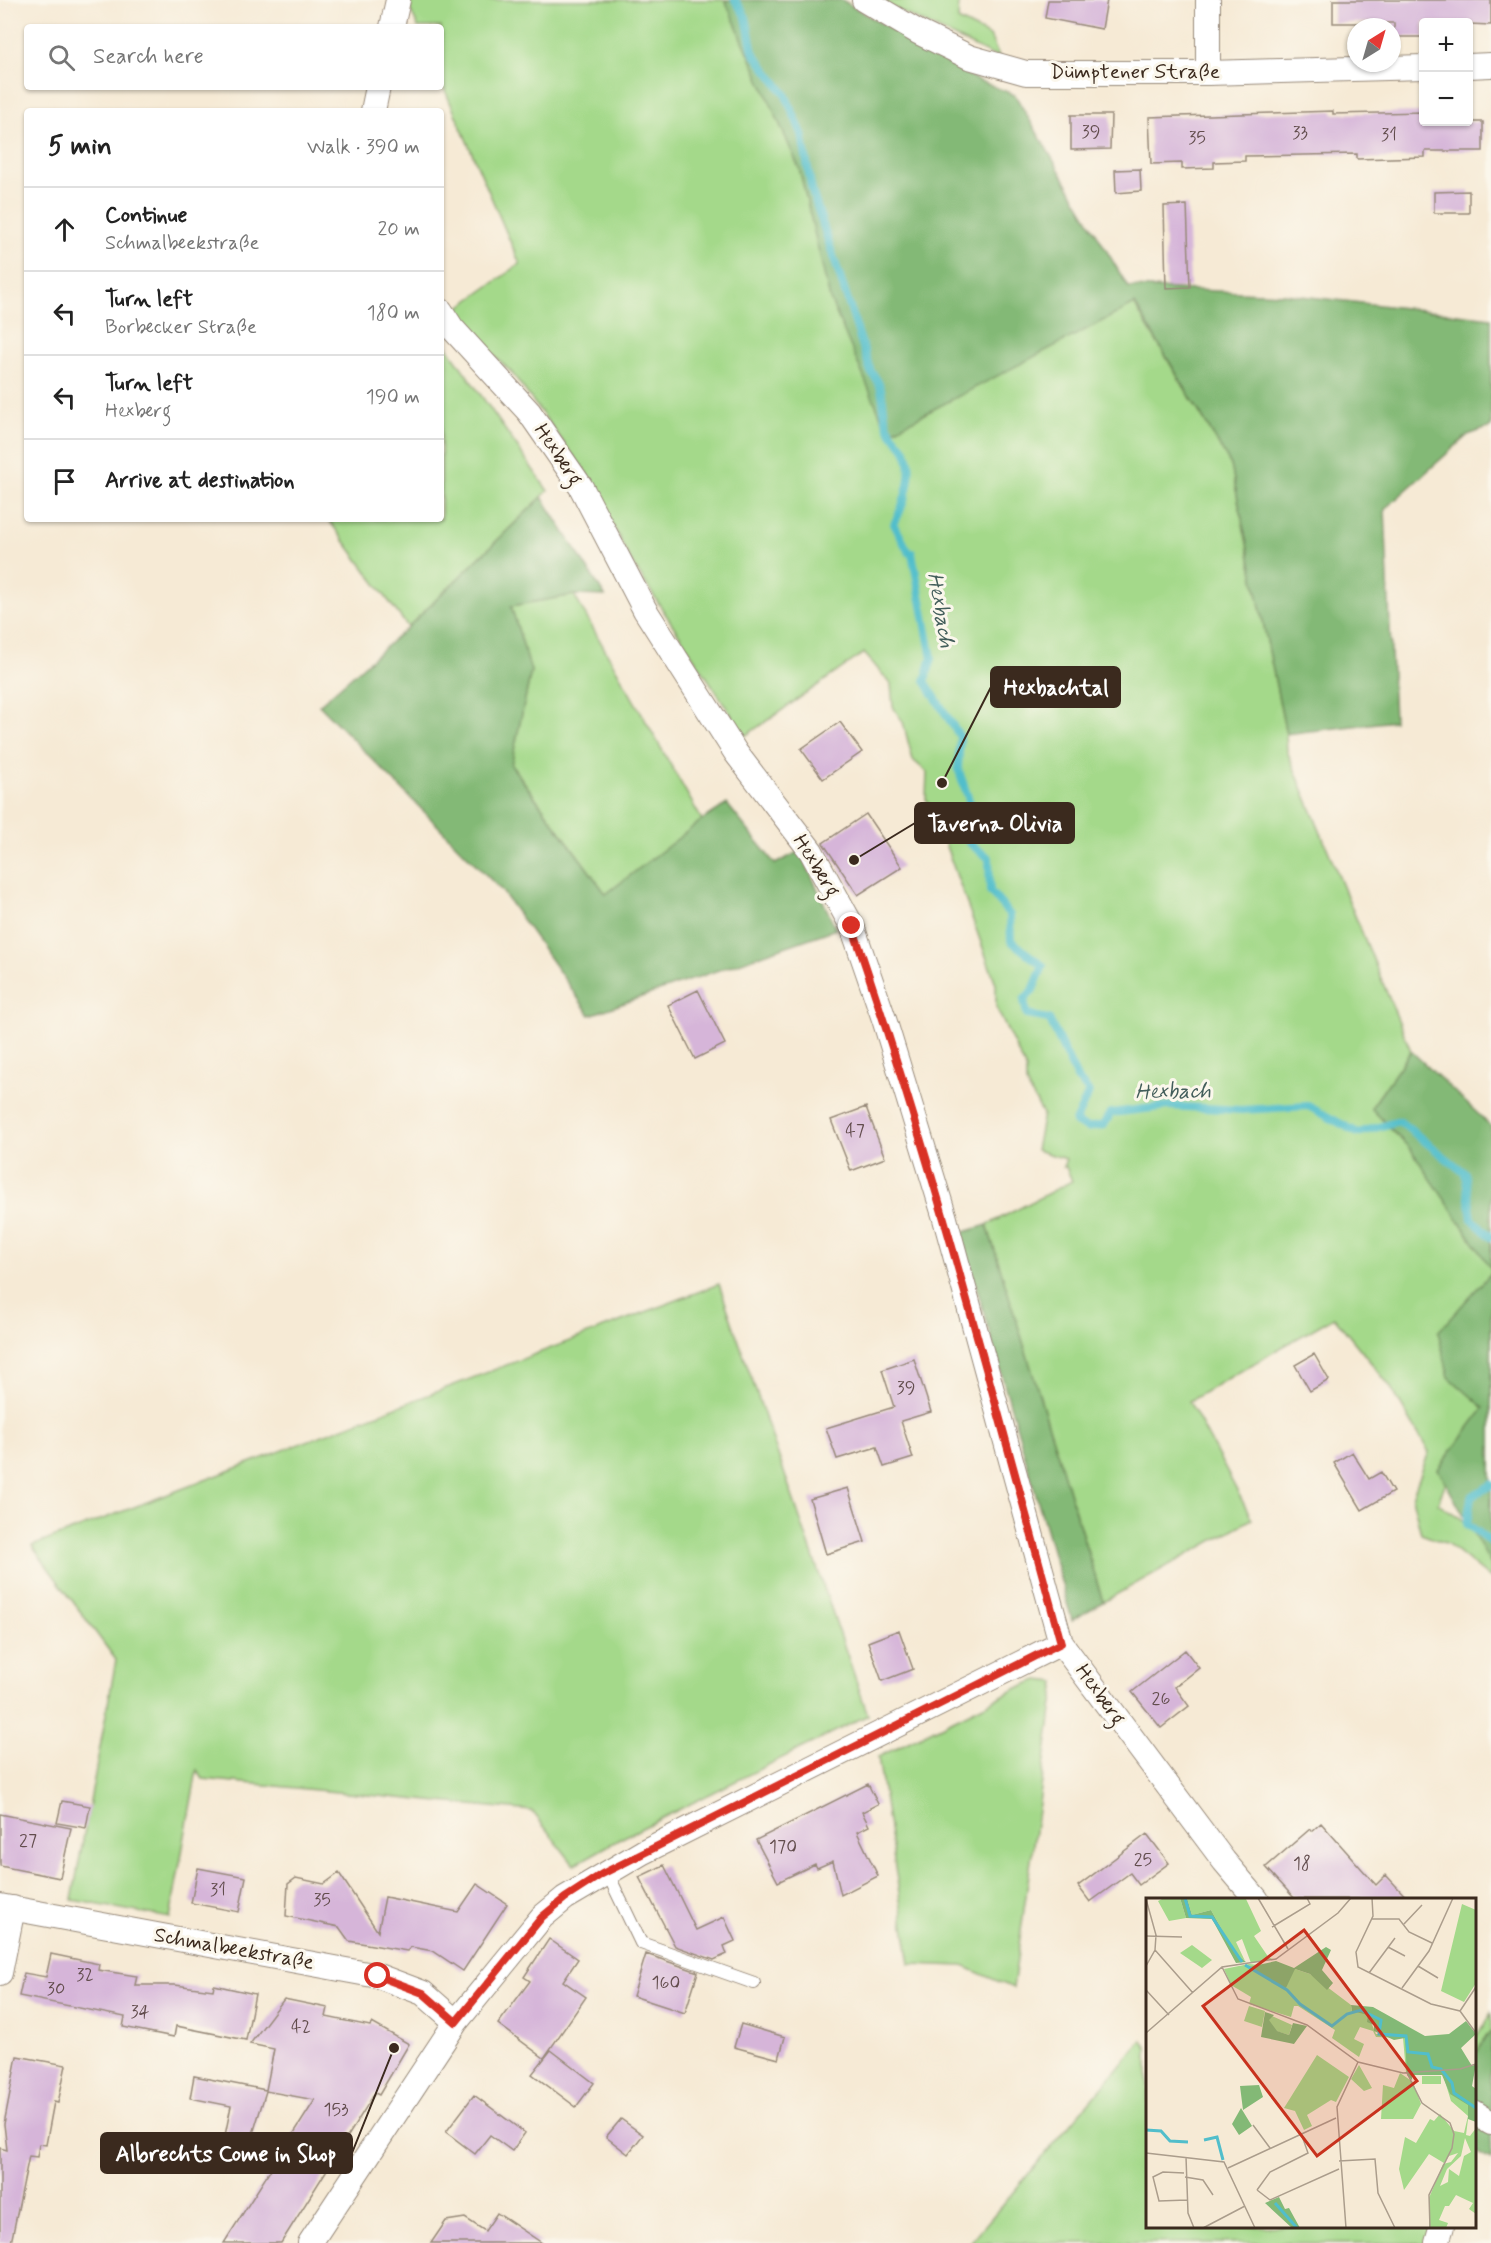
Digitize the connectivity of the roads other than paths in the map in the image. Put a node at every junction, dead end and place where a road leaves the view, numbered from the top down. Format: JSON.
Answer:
{"nodes":[{"id":1,"x":398,"y":0,"type":"edge"},
{"id":2,"x":864,"y":0,"type":"edge"},
{"id":3,"x":1208,"y":0,"type":"edge"},
{"id":4,"x":393,"y":24,"type":"edge"},
{"id":5,"x":1473,"y":66,"type":"edge"},
{"id":6,"x":1491,"y":66,"type":"edge"},
{"id":7,"x":1419,"y":67,"type":"edge"},
{"id":8,"x":1208,"y":73,"type":"junction"},
{"id":9,"x":377,"y":90,"type":"edge"},
{"id":10,"x":373,"y":108,"type":"edge"},
{"id":11,"x":444,"y":316,"type":"edge"},
{"id":12,"x":1061,"y":1643,"type":"junction"},
{"id":13,"x":607,"y":1872,"type":"junction"},
{"id":14,"x":1256,"y":1898,"type":"edge"},
{"id":15,"x":6,"y":1907,"type":"edge"},
{"id":16,"x":0,"y":1973,"type":"edge"},
{"id":17,"x":754,"y":1983,"type":"dead end"},
{"id":18,"x":456,"y":2022,"type":"junction"},
{"id":19,"x":1476,"y":2113,"type":"edge"},
{"id":20,"x":1491,"y":2123,"type":"edge"},
{"id":21,"x":1441,"y":2228,"type":"edge"},
{"id":22,"x":310,"y":2243,"type":"edge"},
{"id":23,"x":1437,"y":2243,"type":"edge"}],
"edges":[{"from":1,"to":4,"type":"street"},
{"from":2,"to":8,"type":"street","name":"Dümptener Straße"},
{"from":3,"to":8,"type":"street"},
{"from":5,"to":6,"type":"street"},
{"from":7,"to":8,"type":"street","name":"Dümptener Straße"},
{"from":9,"to":10,"type":"street"},
{"from":11,"to":12,"type":"street","name":"Hexberg"},
{"from":12,"to":13,"type":"street"},
{"from":12,"to":14,"type":"street","name":"Hexberg"},
{"from":13,"to":17,"type":"lane"},
{"from":13,"to":18,"type":"street"},
{"from":15,"to":16,"type":"street"},
{"from":15,"to":18,"type":"street","name":"Schmalbeekstraße"},
{"from":18,"to":22,"type":"street"},
{"from":19,"to":20,"type":"street"},
{"from":21,"to":23,"type":"street"}]}
